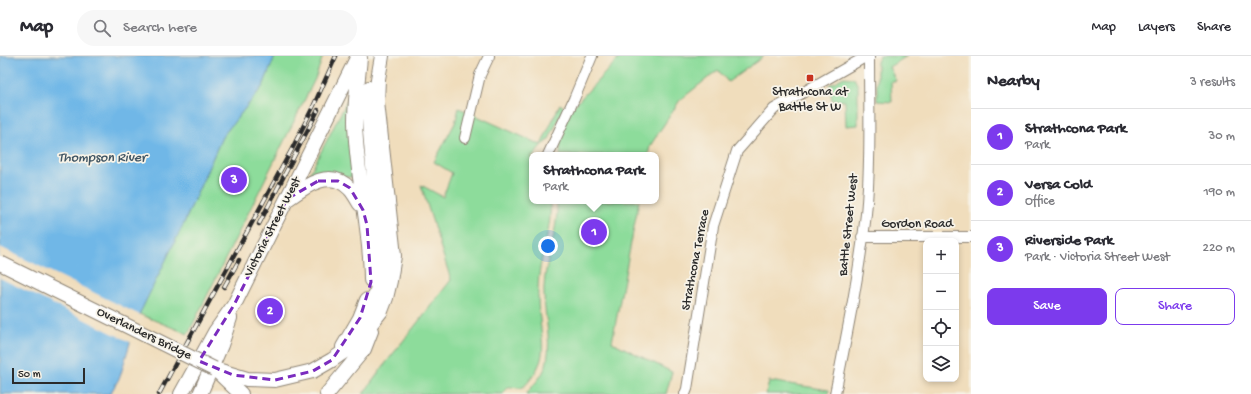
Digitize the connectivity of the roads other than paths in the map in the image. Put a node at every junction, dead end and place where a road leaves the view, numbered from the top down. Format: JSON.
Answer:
{"nodes":[{"id":1,"x":359,"y":56,"type":"edge"},
{"id":2,"x":374,"y":56,"type":"edge"},
{"id":3,"x":382,"y":56,"type":"edge"},
{"id":4,"x":489,"y":56,"type":"edge"},
{"id":5,"x":592,"y":56,"type":"edge"},
{"id":6,"x":868,"y":56,"type":"edge"},
{"id":7,"x":465,"y":138,"type":"dead end"},
{"id":8,"x":549,"y":152,"type":"edge"},
{"id":9,"x":287,"y":199,"type":"junction"},
{"id":10,"x":364,"y":210,"type":"junction"},
{"id":11,"x":862,"y":237,"type":"junction"},
{"id":12,"x":971,"y":237,"type":"edge"},
{"id":13,"x":0,"y":263,"type":"edge"},
{"id":14,"x":234,"y":305,"type":"junction"},
{"id":15,"x":381,"y":311,"type":"junction"},
{"id":16,"x":342,"y":347,"type":"junction"},
{"id":17,"x":332,"y":360,"type":"junction"},
{"id":18,"x":214,"y":369,"type":"junction"},
{"id":19,"x":181,"y":394,"type":"edge"},
{"id":20,"x":200,"y":394,"type":"edge"},
{"id":21,"x":241,"y":394,"type":"edge"},
{"id":22,"x":327,"y":394,"type":"edge"},
{"id":23,"x":685,"y":394,"type":"edge"},
{"id":24,"x":835,"y":394,"type":"edge"}],
"edges":[{"from":1,"to":9,"type":"main road","name":"Victoria Street West"},
{"from":1,"to":10,"type":"main road"},
{"from":2,"to":16,"type":"main road"},
{"from":3,"to":15,"type":"main road"},
{"from":4,"to":7,"type":"street"},
{"from":5,"to":8,"type":"street"},
{"from":6,"to":11,"type":"street","name":"Battle Street West"},
{"from":6,"to":23,"type":"street","name":"Strathcona Terrace"},
{"from":9,"to":10,"type":"main road"},
{"from":9,"to":14,"type":"main road","name":"Victoria Street West"},
{"from":10,"to":16,"type":"main road"},
{"from":11,"to":12,"type":"street","name":"Gordon Road"},
{"from":11,"to":24,"type":"street","name":"Battle Street West"},
{"from":13,"to":18,"type":"main road","name":"Overlanders Bridge","bridge":true},
{"from":14,"to":19,"type":"main road","name":"Victoria Street West"},
{"from":14,"to":20,"type":"main road"},
{"from":15,"to":17,"type":"main road"},
{"from":15,"to":22,"type":"main road"},
{"from":16,"to":17,"type":"main road"},
{"from":17,"to":18,"type":"main road","name":"Overlanders Bridge"},
{"from":18,"to":21,"type":"main road"}]}
